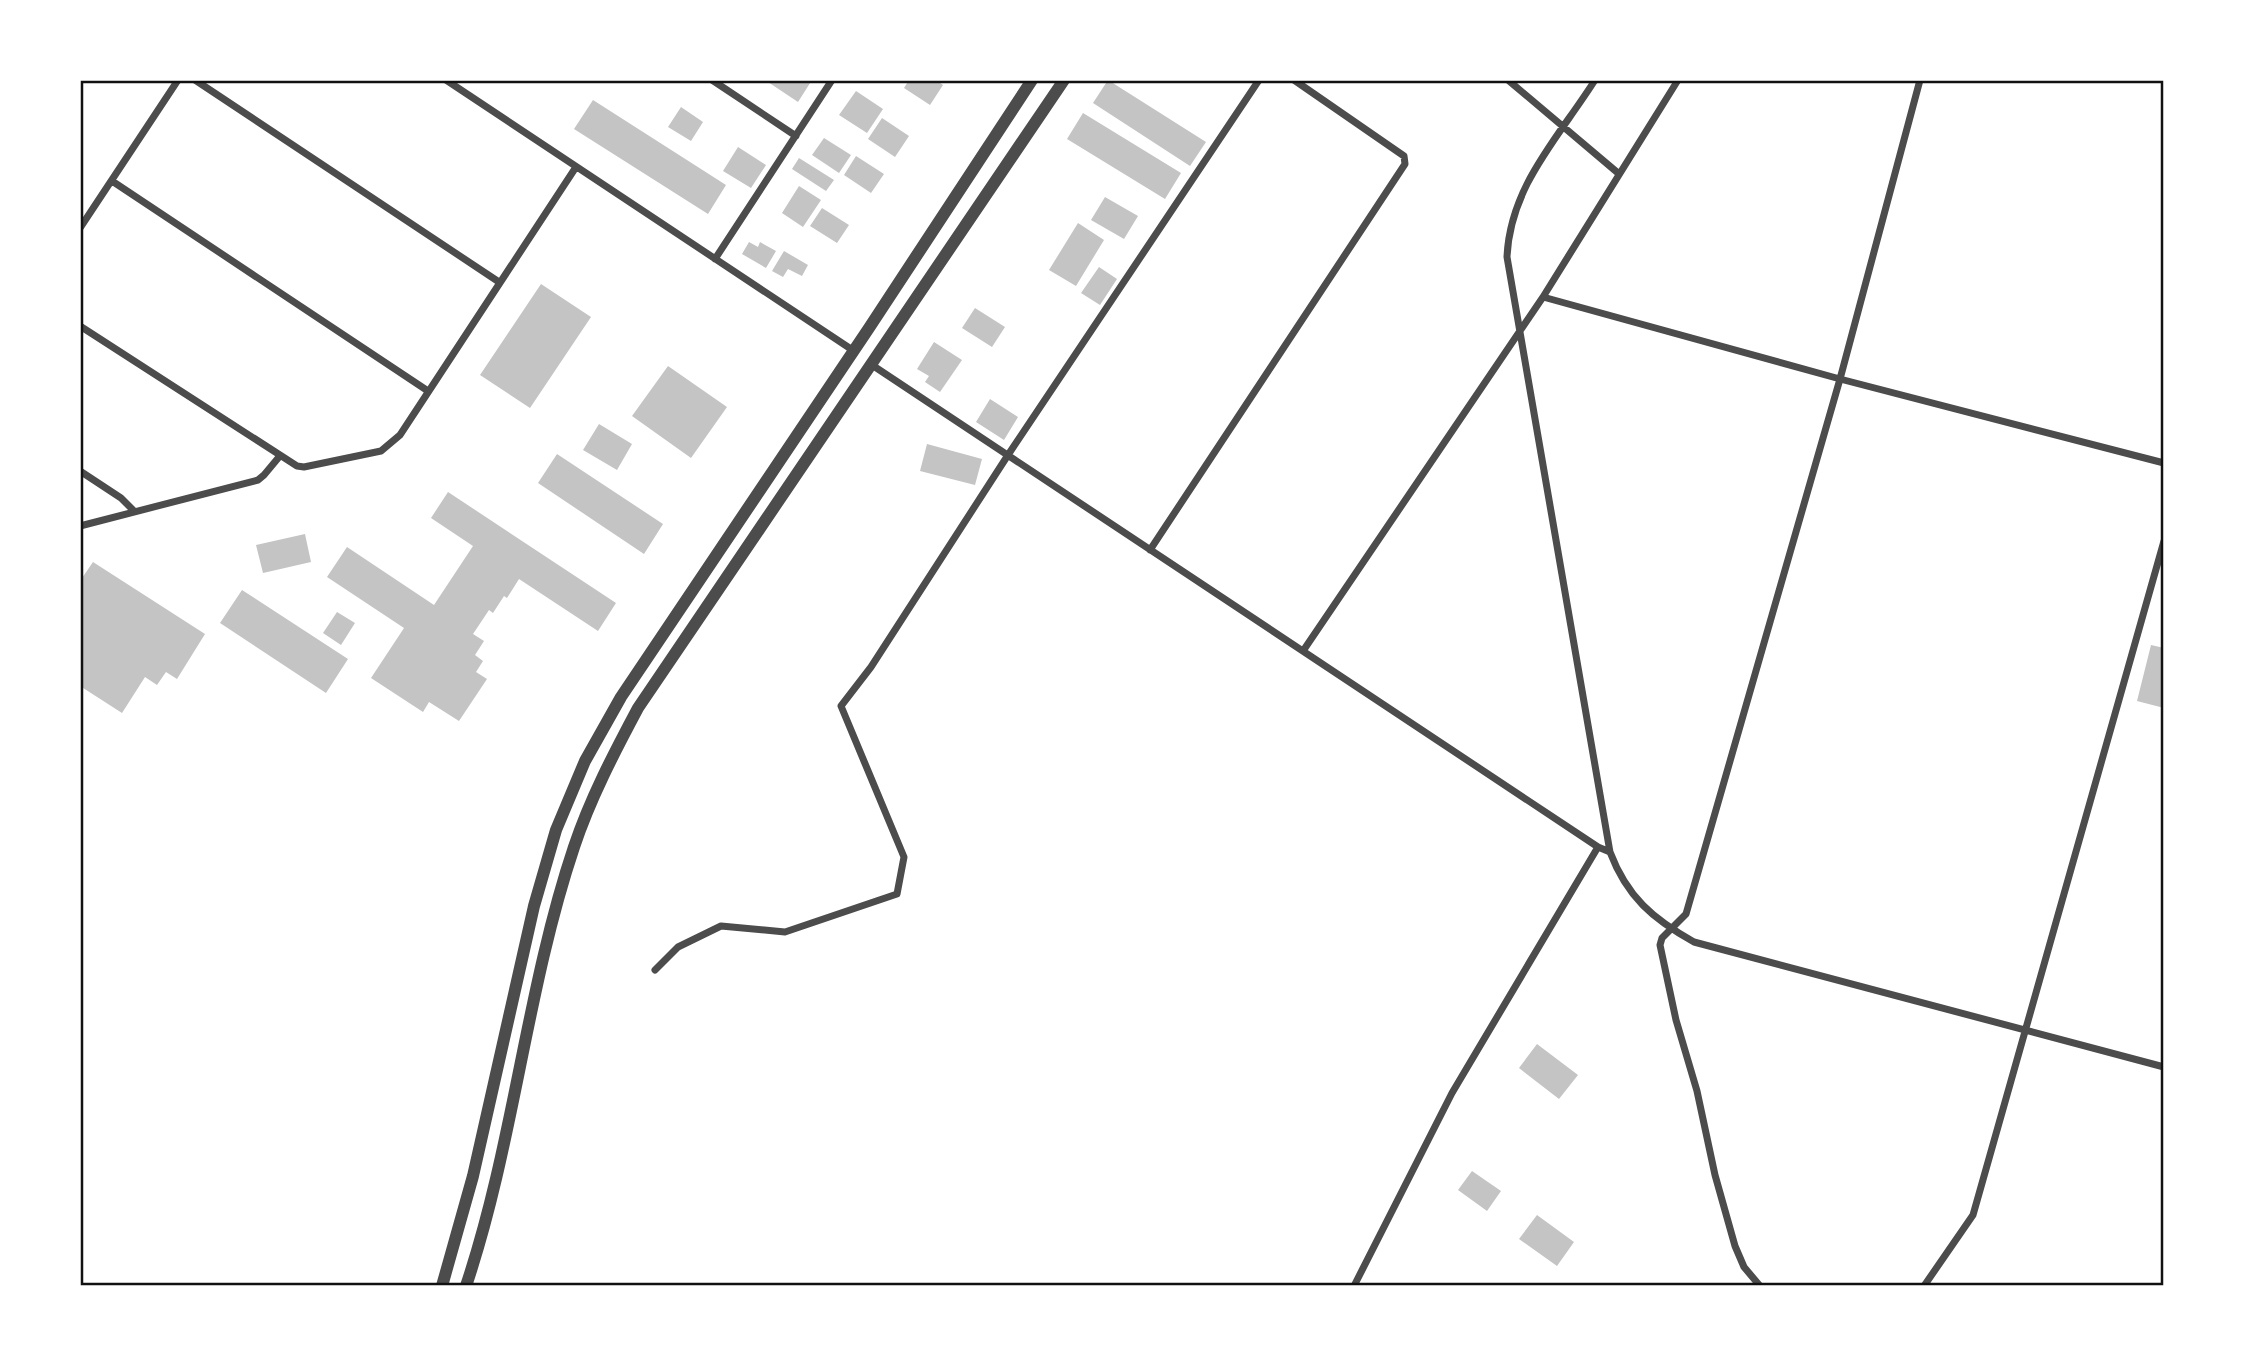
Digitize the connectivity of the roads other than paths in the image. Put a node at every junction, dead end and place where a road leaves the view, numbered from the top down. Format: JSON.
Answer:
{"nodes":[{"id":1,"x":178,"y":80,"type":"edge"},
{"id":2,"x":195,"y":80,"type":"edge"},
{"id":3,"x":446,"y":80,"type":"edge"},
{"id":4,"x":712,"y":80,"type":"edge"},
{"id":5,"x":832,"y":80,"type":"edge"},
{"id":6,"x":1032,"y":80,"type":"edge"},
{"id":7,"x":1065,"y":80,"type":"edge"},
{"id":8,"x":1259,"y":80,"type":"edge"},
{"id":9,"x":1294,"y":80,"type":"edge"},
{"id":10,"x":1508,"y":80,"type":"edge"},
{"id":11,"x":1595,"y":80,"type":"edge"},
{"id":12,"x":1678,"y":80,"type":"edge"},
{"id":13,"x":1920,"y":80,"type":"edge"},
{"id":14,"x":1563,"y":126,"type":"junction"},
{"id":15,"x":796,"y":136,"type":"junction"},
{"id":16,"x":576,"y":167,"type":"junction"},
{"id":17,"x":1618,"y":173,"type":"junction"},
{"id":18,"x":112,"y":181,"type":"junction"},
{"id":19,"x":80,"y":228,"type":"edge"},
{"id":20,"x":715,"y":259,"type":"junction"},
{"id":21,"x":499,"y":282,"type":"junction"},
{"id":22,"x":1543,"y":297,"type":"junction"},
{"id":23,"x":80,"y":326,"type":"edge"},
{"id":24,"x":1520,"y":332,"type":"junction"},
{"id":25,"x":854,"y":351,"type":"junction"},
{"id":26,"x":872,"y":365,"type":"junction"},
{"id":27,"x":1840,"y":379,"type":"junction"},
{"id":28,"x":428,"y":391,"type":"junction"},
{"id":29,"x":1008,"y":455,"type":"junction"},
{"id":30,"x":279,"y":457,"type":"junction"},
{"id":31,"x":2164,"y":463,"type":"edge"},
{"id":32,"x":80,"y":471,"type":"edge"},
{"id":33,"x":133,"y":510,"type":"junction"},
{"id":34,"x":80,"y":526,"type":"edge"},
{"id":35,"x":2164,"y":541,"type":"edge"},
{"id":36,"x":1150,"y":550,"type":"junction"},
{"id":37,"x":1303,"y":651,"type":"junction"},
{"id":38,"x":1598,"y":847,"type":"junction"},
{"id":39,"x":1610,"y":852,"type":"junction"},
{"id":40,"x":1670,"y":929,"type":"junction"},
{"id":41,"x":655,"y":970,"type":"dead end"},
{"id":42,"x":2025,"y":1031,"type":"junction"},
{"id":43,"x":2164,"y":1067,"type":"edge"},
{"id":44,"x":442,"y":1286,"type":"edge"},
{"id":45,"x":466,"y":1286,"type":"edge"},
{"id":46,"x":1354,"y":1286,"type":"edge"},
{"id":47,"x":1760,"y":1286,"type":"edge"},
{"id":48,"x":1924,"y":1286,"type":"edge"}],
"edges":[{"from":1,"to":18,"type":"street"},
{"from":2,"to":21,"type":"street"},
{"from":3,"to":16,"type":"street"},
{"from":4,"to":15,"type":"street"},
{"from":5,"to":15,"type":"street"},
{"from":6,"to":25,"type":"street"},
{"from":7,"to":26,"type":"street"},
{"from":8,"to":29,"type":"street"},
{"from":9,"to":36,"type":"street"},
{"from":10,"to":14,"type":"street"},
{"from":11,"to":14,"type":"street"},
{"from":12,"to":17,"type":"street"},
{"from":13,"to":27,"type":"street"},
{"from":14,"to":17,"type":"street"},
{"from":14,"to":24,"type":"street"},
{"from":15,"to":20,"type":"street"},
{"from":16,"to":20,"type":"street"},
{"from":16,"to":21,"type":"street"},
{"from":17,"to":22,"type":"street"},
{"from":18,"to":19,"type":"street"},
{"from":18,"to":28,"type":"street"},
{"from":20,"to":25,"type":"street"},
{"from":21,"to":28,"type":"street"},
{"from":22,"to":24,"type":"street"},
{"from":22,"to":27,"type":"street"},
{"from":23,"to":30,"type":"street"},
{"from":24,"to":37,"type":"street"},
{"from":24,"to":39,"type":"street"},
{"from":25,"to":44,"type":"street"},
{"from":26,"to":29,"type":"street"},
{"from":26,"to":45,"type":"street"},
{"from":27,"to":31,"type":"street"},
{"from":27,"to":40,"type":"street"},
{"from":28,"to":30,"type":"street"},
{"from":29,"to":36,"type":"street"},
{"from":29,"to":41,"type":"street"},
{"from":30,"to":33,"type":"street"},
{"from":32,"to":33,"type":"street"},
{"from":33,"to":34,"type":"street"},
{"from":35,"to":42,"type":"street"},
{"from":36,"to":37,"type":"street"},
{"from":37,"to":38,"type":"street"},
{"from":38,"to":39,"type":"street"},
{"from":38,"to":46,"type":"street"},
{"from":39,"to":40,"type":"street"},
{"from":40,"to":42,"type":"street"},
{"from":40,"to":47,"type":"street"},
{"from":42,"to":43,"type":"street"},
{"from":42,"to":48,"type":"street"}]}
